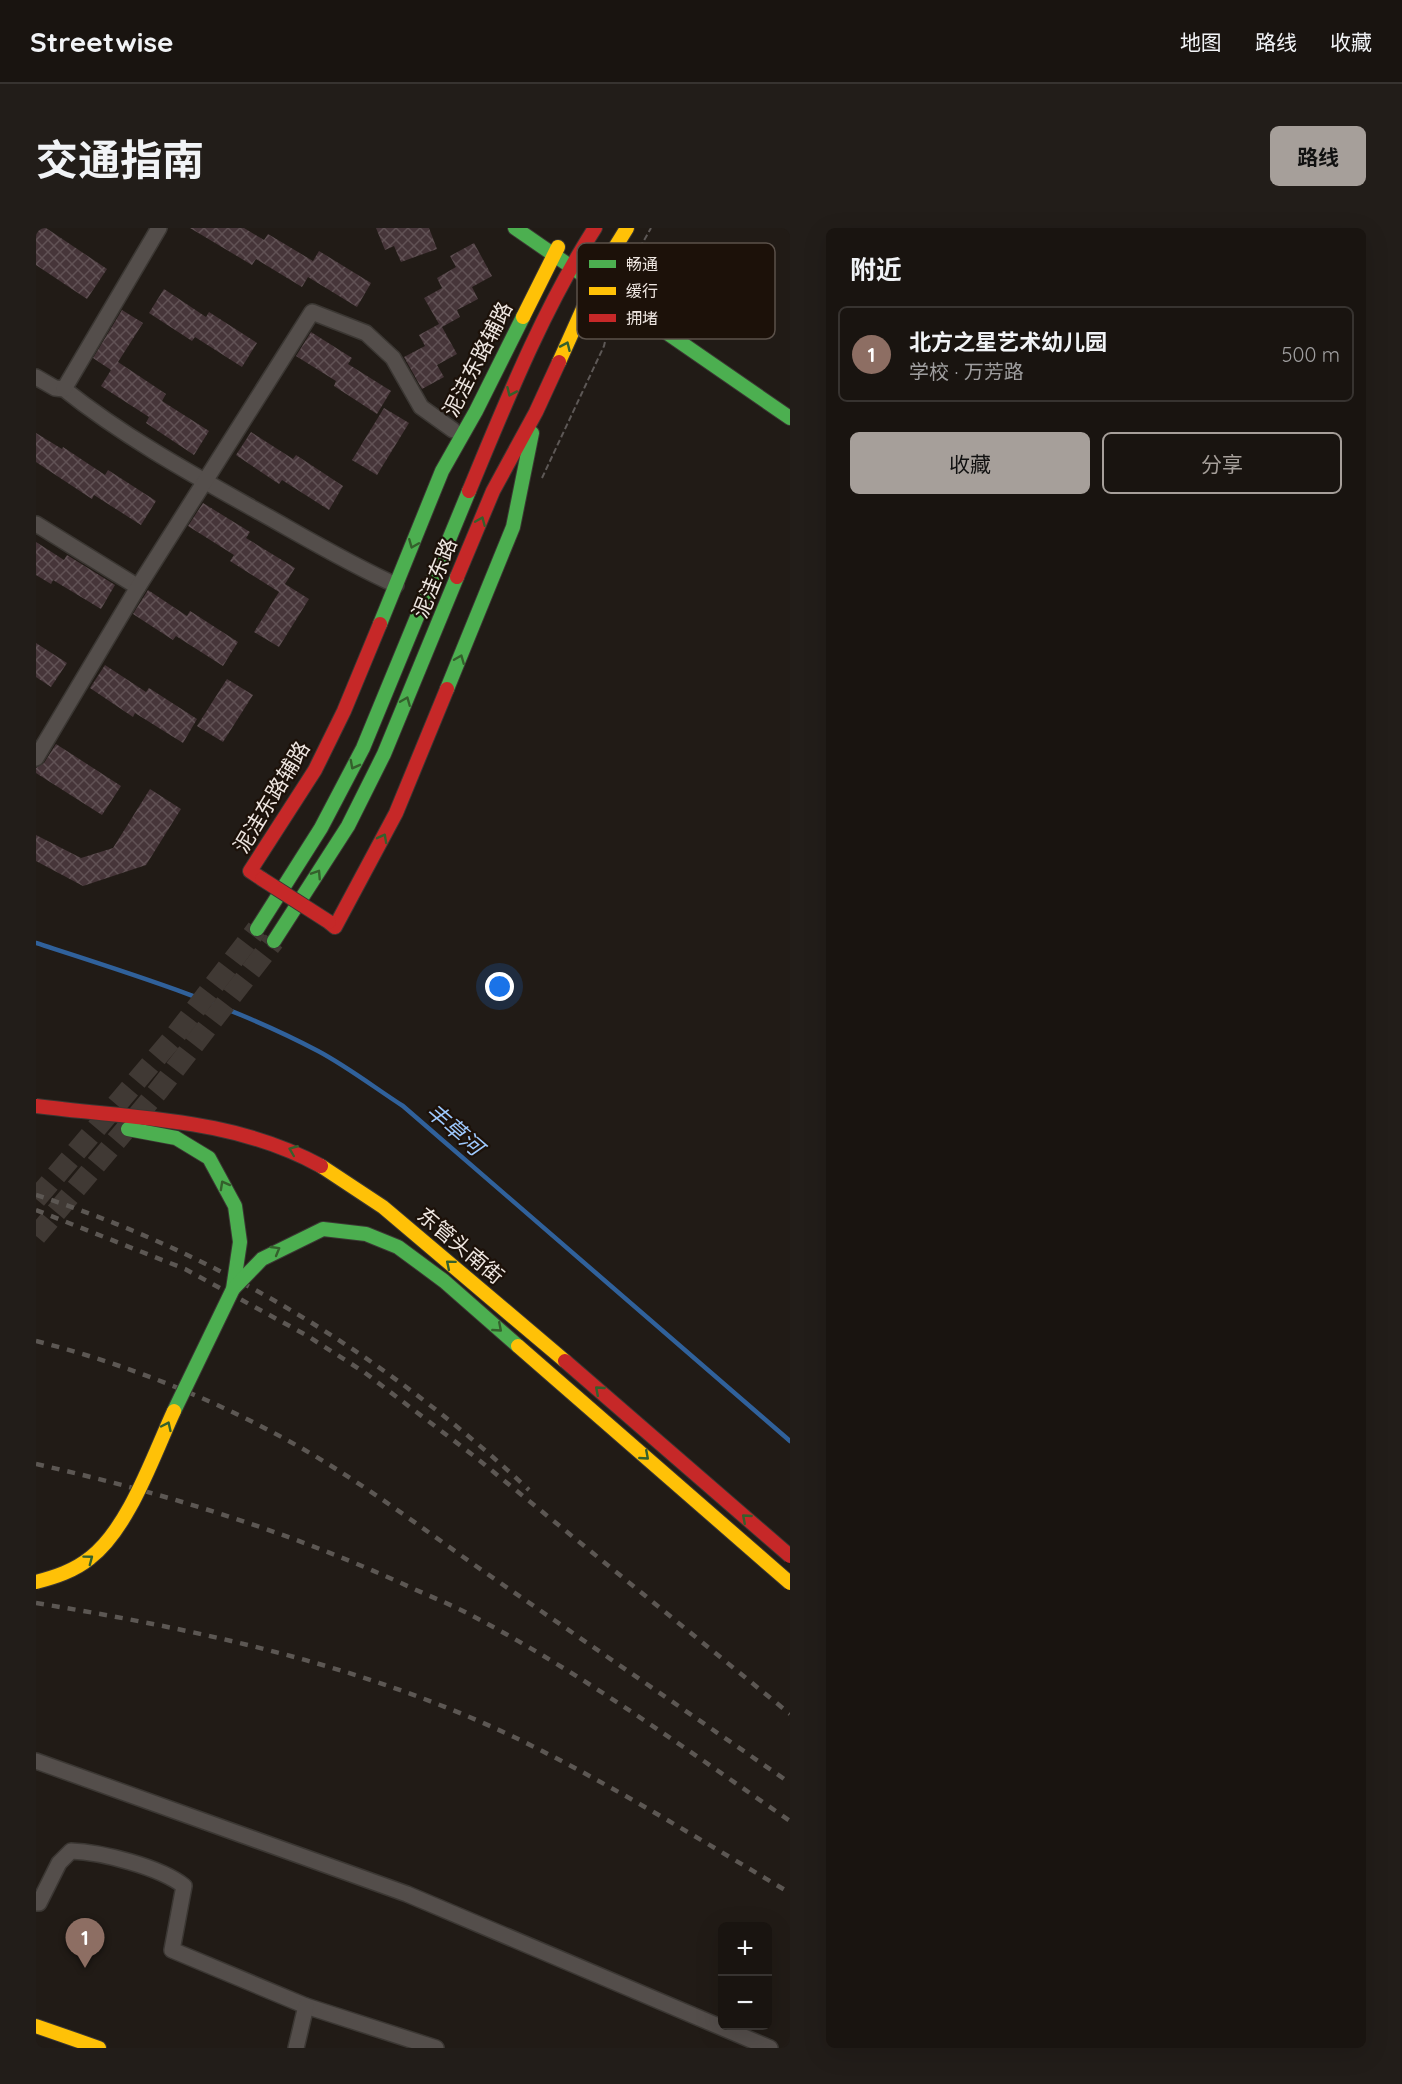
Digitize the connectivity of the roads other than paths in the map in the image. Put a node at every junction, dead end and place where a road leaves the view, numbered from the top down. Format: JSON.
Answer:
{"nodes":[{"id":1,"x":159,"y":228,"type":"edge"},
{"id":2,"x":515,"y":228,"type":"edge"},
{"id":3,"x":531,"y":228,"type":"edge"},
{"id":4,"x":595,"y":228,"type":"edge"},
{"id":5,"x":627,"y":228,"type":"edge"},
{"id":6,"x":586,"y":243,"type":"edge"},
{"id":7,"x":618,"y":243,"type":"edge"},
{"id":8,"x":556,"y":251,"type":"junction"},
{"id":9,"x":577,"y":257,"type":"edge"},
{"id":10,"x":573,"y":263,"type":"junction"},
{"id":11,"x":577,"y":266,"type":"edge"},
{"id":12,"x":577,"y":321,"type":"edge"},
{"id":13,"x":680,"y":339,"type":"edge"},
{"id":14,"x":688,"y":339,"type":"edge"},
{"id":15,"x":36,"y":377,"type":"edge"},
{"id":16,"x":63,"y":389,"type":"junction"},
{"id":17,"x":790,"y":405,"type":"edge"},
{"id":18,"x":536,"y":412,"type":"junction"},
{"id":19,"x":790,"y":418,"type":"edge"},
{"id":20,"x":453,"y":430,"type":"dead end"},
{"id":21,"x":205,"y":481,"type":"junction"},
{"id":22,"x":36,"y":524,"type":"edge"},
{"id":23,"x":396,"y":585,"type":"junction"},
{"id":24,"x":138,"y":587,"type":"junction"},
{"id":25,"x":36,"y":758,"type":"edge"},
{"id":26,"x":257,"y":929,"type":"tunnel mouth"},
{"id":27,"x":274,"y":941,"type":"tunnel mouth"},
{"id":28,"x":36,"y":1106,"type":"edge"},
{"id":29,"x":54,"y":1109,"type":"junction"},
{"id":30,"x":233,"y":1289,"type":"junction"},
{"id":31,"x":790,"y":1556,"type":"edge"},
{"id":32,"x":36,"y":1582,"type":"edge"},
{"id":33,"x":790,"y":1583,"type":"edge"},
{"id":34,"x":36,"y":1761,"type":"edge"},
{"id":35,"x":36,"y":1903,"type":"edge"},
{"id":36,"x":306,"y":2006,"type":"junction"},
{"id":37,"x":36,"y":2026,"type":"edge"},
{"id":38,"x":99,"y":2048,"type":"edge"},
{"id":39,"x":296,"y":2048,"type":"edge"},
{"id":40,"x":436,"y":2048,"type":"edge"},
{"id":41,"x":770,"y":2048,"type":"edge"}],
"edges":[{"from":1,"to":16,"type":"street"},
{"from":2,"to":8,"type":"main road"},
{"from":3,"to":8,"type":"main road"},
{"from":4,"to":6,"type":"main road","name":"泥洼东路"},
{"from":5,"to":7,"type":"main road","name":"泥洼东路"},
{"from":8,"to":10,"type":"main road"},
{"from":8,"to":23,"type":"main road","name":"泥洼东路辅路","one_way":true},
{"from":9,"to":10,"type":"main road","name":"泥洼东路"},
{"from":10,"to":11,"type":"main road"},
{"from":10,"to":26,"type":"main road","name":"泥洼东路","one_way":true},
{"from":18,"to":12,"type":"main road","name":"泥洼东路","one_way":true},
{"from":13,"to":19,"type":"main road"},
{"from":14,"to":17,"type":"main road"},
{"from":15,"to":16,"type":"street"},
{"from":16,"to":21,"type":"street"},
{"from":23,"to":18,"type":"main road","name":"泥洼东路辅路","one_way":true,"bridge":true},
{"from":27,"to":18,"type":"main road","name":"泥洼东路","one_way":true},
{"from":20,"to":21,"type":"street"},
{"from":21,"to":23,"type":"street"},
{"from":21,"to":24,"type":"street"},
{"from":22,"to":24,"type":"street"},
{"from":24,"to":25,"type":"street"},
{"from":28,"to":29,"type":"main road","name":"东管头南街","bridge":true},
{"from":30,"to":29,"type":"main road","one_way":true,"bridge":true},
{"from":31,"to":29,"type":"main road","name":"东管头南街","one_way":true,"bridge":true},
{"from":32,"to":30,"type":"main road","one_way":true,"bridge":true},
{"from":30,"to":33,"type":"main road","name":"东管头南街","one_way":true,"bridge":true},
{"from":34,"to":41,"type":"street"},
{"from":35,"to":36,"type":"street"},
{"from":36,"to":39,"type":"street"},
{"from":36,"to":40,"type":"street"},
{"from":37,"to":38,"type":"main road"}]}
